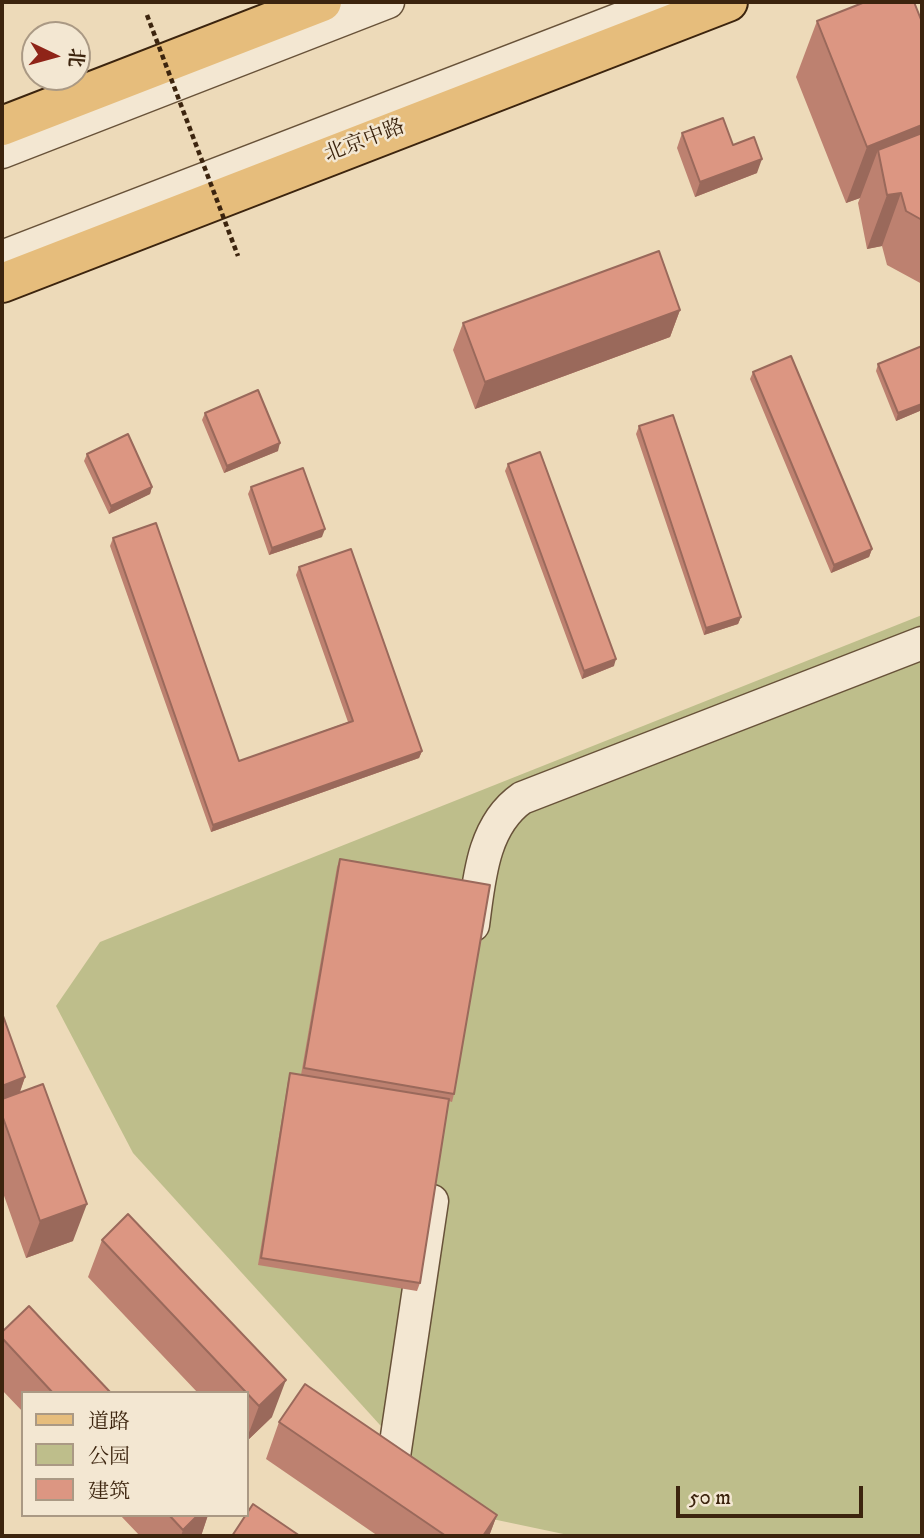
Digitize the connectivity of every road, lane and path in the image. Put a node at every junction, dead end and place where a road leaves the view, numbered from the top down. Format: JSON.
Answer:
{"nodes":[{"id":1,"x":322,"y":2,"type":"edge"},
{"id":2,"x":388,"y":2,"type":"edge"},
{"id":3,"x":664,"y":2,"type":"edge"},
{"id":4,"x":728,"y":2,"type":"edge"},
{"id":5,"x":147,"y":15,"type":"dead end"},
{"id":6,"x":2,"y":126,"type":"edge"},
{"id":7,"x":2,"y":152,"type":"edge"},
{"id":8,"x":238,"y":256,"type":"dead end"},
{"id":9,"x":2,"y":257,"type":"edge"},
{"id":10,"x":2,"y":283,"type":"edge"},
{"id":11,"x":922,"y":643,"type":"edge"},
{"id":12,"x":469,"y":954,"type":"edge"},
{"id":13,"x":437,"y":1174,"type":"edge"},
{"id":14,"x":393,"y":1463,"type":"edge"}],
"edges":[{"from":1,"to":6,"type":"main road"},
{"from":2,"to":7,"type":"street"},
{"from":3,"to":9,"type":"street"},
{"from":4,"to":10,"type":"main road","name":"北京中路"},
{"from":5,"to":8,"type":"path","bridge":true},
{"from":11,"to":12,"type":"street"},
{"from":13,"to":14,"type":"street"}]}
